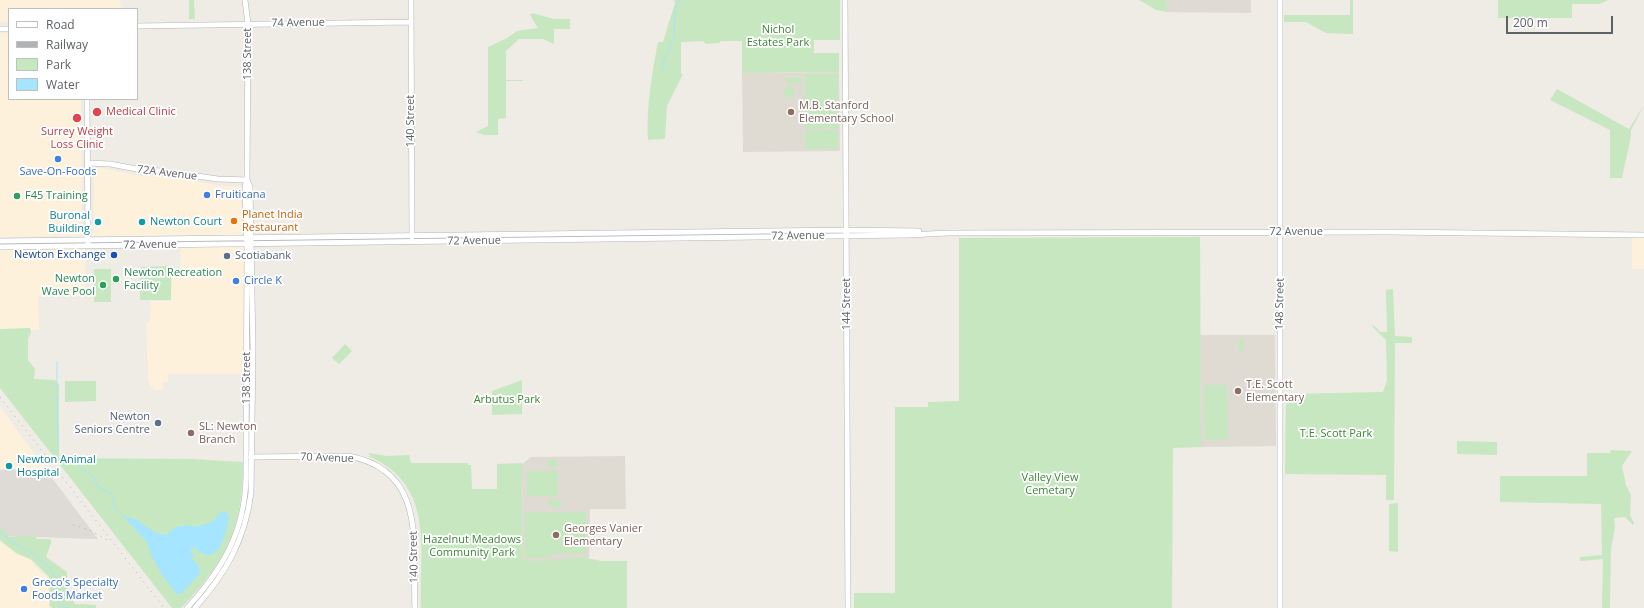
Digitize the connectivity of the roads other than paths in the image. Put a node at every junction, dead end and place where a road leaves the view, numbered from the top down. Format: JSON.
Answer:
{"nodes":[{"id":1,"x":245,"y":0,"type":"edge"},
{"id":2,"x":410,"y":0,"type":"edge"},
{"id":3,"x":845,"y":0,"type":"edge"},
{"id":4,"x":1280,"y":0,"type":"edge"},
{"id":5,"x":411,"y":22,"type":"junction"},
{"id":6,"x":248,"y":24,"type":"junction"},
{"id":7,"x":138,"y":26,"type":"edge"},
{"id":8,"x":87,"y":100,"type":"edge"},
{"id":9,"x":88,"y":163,"type":"junction"},
{"id":10,"x":247,"y":180,"type":"junction"},
{"id":11,"x":1281,"y":232,"type":"junction"},
{"id":12,"x":846,"y":233,"type":"junction"},
{"id":13,"x":1644,"y":234,"type":"edge"},
{"id":14,"x":412,"y":235,"type":"junction"},
{"id":15,"x":88,"y":240,"type":"junction"},
{"id":16,"x":0,"y":241,"type":"edge"},
{"id":17,"x":249,"y":241,"type":"junction"},
{"id":18,"x":412,"y":242,"type":"junction"},
{"id":19,"x":88,"y":246,"type":"junction"},
{"id":20,"x":0,"y":247,"type":"edge"},
{"id":21,"x":249,"y":457,"type":"junction"},
{"id":22,"x":409,"y":506,"type":"joint"},
{"id":23,"x":187,"y":608,"type":"edge"},
{"id":24,"x":195,"y":608,"type":"edge"},
{"id":25,"x":414,"y":608,"type":"edge"},
{"id":26,"x":848,"y":608,"type":"edge"},
{"id":27,"x":1280,"y":608,"type":"edge"}],
"edges":[{"from":1,"to":6,"type":"main road","name":"138 Street"},
{"from":2,"to":5,"type":"main road","name":"140 Street"},
{"from":3,"to":12,"type":"main road","name":"144 Street"},
{"from":4,"to":11,"type":"main road","name":"148 Street"},
{"from":5,"to":6,"type":"main road","name":"74 Avenue"},
{"from":5,"to":14,"type":"main road","name":"140 Street"},
{"from":6,"to":7,"type":"main road","name":"74 Avenue"},
{"from":6,"to":10,"type":"main road","name":"138 Street"},
{"from":8,"to":9,"type":"main road"},
{"from":9,"to":10,"type":"main road","name":"72A Avenue"},
{"from":9,"to":15,"type":"main road"},
{"from":10,"to":17,"type":"main road","name":"138 Street"},
{"from":11,"to":12,"type":"main road","name":"72 Avenue"},
{"from":11,"to":13,"type":"main road","name":"72 Avenue"},
{"from":11,"to":27,"type":"main road","name":"148 Street"},
{"from":12,"to":14,"type":"main road","name":"72 Avenue"},
{"from":12,"to":18,"type":"main road","name":"72 Avenue"},
{"from":12,"to":26,"type":"main road","name":"144 Street"},
{"from":14,"to":17,"type":"main road","name":"72 Avenue"},
{"from":14,"to":18,"type":"main road","name":"140 Street"},
{"from":15,"to":16,"type":"main road","name":"72 Avenue"},
{"from":15,"to":17,"type":"main road","name":"72 Avenue"},
{"from":15,"to":19,"type":"main road"},
{"from":17,"to":18,"type":"main road","name":"72 Avenue"},
{"from":17,"to":19,"type":"main road","name":"72 Avenue"},
{"from":17,"to":21,"type":"main road","name":"138 Street"},
{"from":19,"to":20,"type":"main road","name":"72 Avenue"},
{"from":21,"to":22,"type":"main road","name":"70 Avenue"},
{"from":21,"to":23,"type":"main road","name":"138 Street"},
{"from":21,"to":24,"type":"main road","name":"138 Street"},
{"from":22,"to":25,"type":"main road","name":"140 Street"}]}
